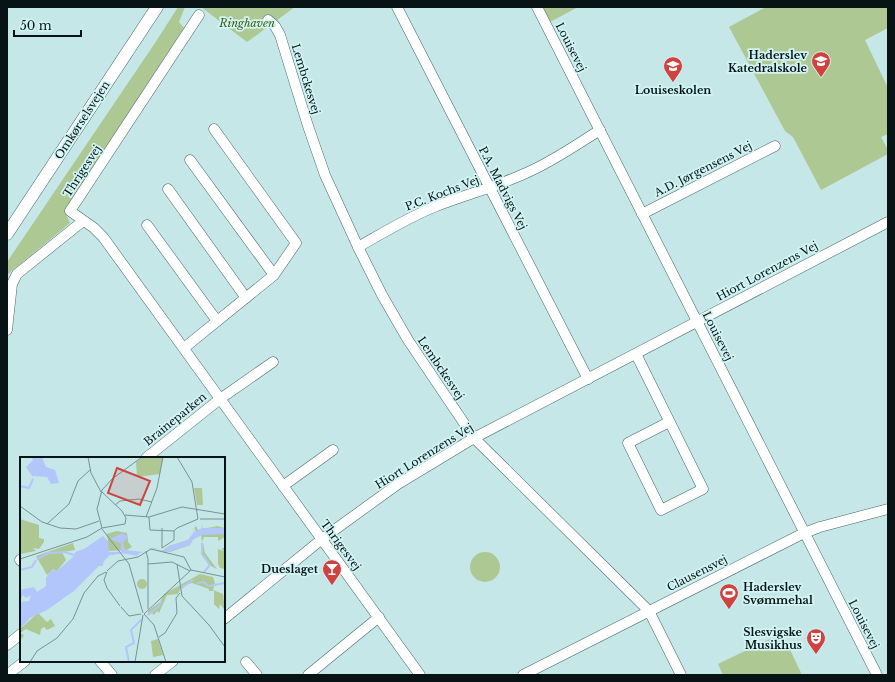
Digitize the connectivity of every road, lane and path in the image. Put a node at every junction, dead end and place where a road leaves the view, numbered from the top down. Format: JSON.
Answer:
{"nodes":[{"id":1,"x":157,"y":7,"type":"edge"},
{"id":2,"x":397,"y":7,"type":"edge"},
{"id":3,"x":537,"y":7,"type":"edge"},
{"id":4,"x":199,"y":15,"type":"dead end"},
{"id":5,"x":268,"y":20,"type":"dead end"},
{"id":6,"x":214,"y":129,"type":"dead end"},
{"id":7,"x":600,"y":130,"type":"junction"},
{"id":8,"x":775,"y":146,"type":"dead end"},
{"id":9,"x":190,"y":160,"type":"dead end"},
{"id":10,"x":489,"y":188,"type":"junction"},
{"id":11,"x":168,"y":189,"type":"dead end"},
{"id":12,"x":642,"y":214,"type":"junction"},
{"id":13,"x":83,"y":221,"type":"junction"},
{"id":14,"x":888,"y":222,"type":"edge"},
{"id":15,"x":147,"y":225,"type":"dead end"},
{"id":16,"x":7,"y":234,"type":"edge"},
{"id":17,"x":358,"y":247,"type":"junction"},
{"id":18,"x":274,"y":275,"type":"junction"},
{"id":19,"x":246,"y":298,"type":"junction"},
{"id":20,"x":217,"y":321,"type":"junction"},
{"id":21,"x":697,"y":321,"type":"junction"},
{"id":22,"x":7,"y":330,"type":"edge"},
{"id":23,"x":184,"y":348,"type":"junction"},
{"id":24,"x":636,"y":354,"type":"junction"},
{"id":25,"x":273,"y":362,"type":"dead end"},
{"id":26,"x":588,"y":379,"type":"junction"},
{"id":27,"x":220,"y":399,"type":"junction"},
{"id":28,"x":669,"y":422,"type":"junction"},
{"id":29,"x":474,"y":438,"type":"junction"},
{"id":30,"x":333,"y":450,"type":"dead end"},
{"id":31,"x":147,"y":457,"type":"edge"},
{"id":32,"x":284,"y":486,"type":"junction"},
{"id":33,"x":888,"y":509,"type":"edge"},
{"id":34,"x":804,"y":533,"type":"junction"},
{"id":35,"x":322,"y":539,"type":"junction"},
{"id":36,"x":649,"y":611,"type":"junction"},
{"id":37,"x":379,"y":617,"type":"junction"},
{"id":38,"x":225,"y":618,"type":"edge"},
{"id":39,"x":20,"y":635,"type":"edge"},
{"id":40,"x":7,"y":645,"type":"edge"},
{"id":41,"x":24,"y":662,"type":"edge"},
{"id":42,"x":101,"y":662,"type":"edge"},
{"id":43,"x":172,"y":662,"type":"edge"},
{"id":44,"x":246,"y":662,"type":"dead end"},
{"id":45,"x":7,"y":675,"type":"edge"},
{"id":46,"x":112,"y":675,"type":"edge"},
{"id":47,"x":155,"y":675,"type":"edge"},
{"id":48,"x":257,"y":675,"type":"edge"},
{"id":49,"x":308,"y":675,"type":"edge"},
{"id":50,"x":420,"y":675,"type":"edge"},
{"id":51,"x":523,"y":675,"type":"edge"},
{"id":52,"x":681,"y":675,"type":"edge"},
{"id":53,"x":877,"y":675,"type":"edge"}],
"edges":[{"from":1,"to":16,"type":"main road","name":"Omkørselsvejen"},
{"from":2,"to":10,"type":"street","name":"P.A. Madvigs Vej"},
{"from":3,"to":7,"type":"street","name":"Louisevej"},
{"from":4,"to":13,"type":"street","name":"Thrigesvej"},
{"from":5,"to":17,"type":"street","name":"Lembckesvej"},
{"from":6,"to":18,"type":"street"},
{"from":7,"to":10,"type":"street","name":"P.C. Kochs Vej"},
{"from":7,"to":12,"type":"street","name":"Louisevej"},
{"from":8,"to":12,"type":"street","name":"A.D. Jørgensens Vej"},
{"from":9,"to":18,"type":"street"},
{"from":10,"to":17,"type":"street","name":"P.C. Kochs Vej"},
{"from":10,"to":26,"type":"street","name":"P.A. Madvigs Vej"},
{"from":11,"to":19,"type":"street"},
{"from":12,"to":21,"type":"street","name":"Louisevej"},
{"from":13,"to":22,"type":"street"},
{"from":13,"to":23,"type":"street","name":"Thrigesvej"},
{"from":14,"to":21,"type":"street","name":"Hiort Lorenzens Vej"},
{"from":15,"to":20,"type":"street"},
{"from":17,"to":29,"type":"street","name":"Lembckesvej"},
{"from":18,"to":19,"type":"street"},
{"from":19,"to":20,"type":"street"},
{"from":20,"to":23,"type":"street"},
{"from":21,"to":24,"type":"street","name":"Hiort Lorenzens Vej"},
{"from":21,"to":34,"type":"street","name":"Louisevej"},
{"from":23,"to":27,"type":"street","name":"Thrigesvej"},
{"from":24,"to":26,"type":"street","name":"Hiort Lorenzens Vej"},
{"from":24,"to":28,"type":"street"},
{"from":25,"to":27,"type":"street"},
{"from":26,"to":29,"type":"street","name":"Hiort Lorenzens Vej"},
{"from":27,"to":31,"type":"street","name":"Braineparken"},
{"from":27,"to":32,"type":"street","name":"Thrigesvej"},
{"from":28,"to":28,"type":"street"},
{"from":29,"to":35,"type":"street","name":"Hiort Lorenzens Vej"},
{"from":29,"to":36,"type":"street","name":"Lembckesvej"},
{"from":30,"to":32,"type":"street"},
{"from":32,"to":35,"type":"street","name":"Thrigesvej"},
{"from":33,"to":34,"type":"street","name":"Clausensvej"},
{"from":34,"to":36,"type":"street","name":"Clausensvej"},
{"from":34,"to":53,"type":"street","name":"Louisevej"},
{"from":35,"to":37,"type":"street","name":"Thrigesvej"},
{"from":35,"to":38,"type":"street","name":"Hiort Lorenzens Vej"},
{"from":36,"to":51,"type":"street","name":"Clausensvej"},
{"from":36,"to":52,"type":"street","name":"Lembckesvej"},
{"from":37,"to":49,"type":"street"},
{"from":37,"to":50,"type":"street","name":"Thrigesvej"},
{"from":39,"to":40,"type":"street"},
{"from":41,"to":45,"type":"street"},
{"from":42,"to":46,"type":"street"},
{"from":43,"to":47,"type":"street"},
{"from":44,"to":48,"type":"street"}]}
